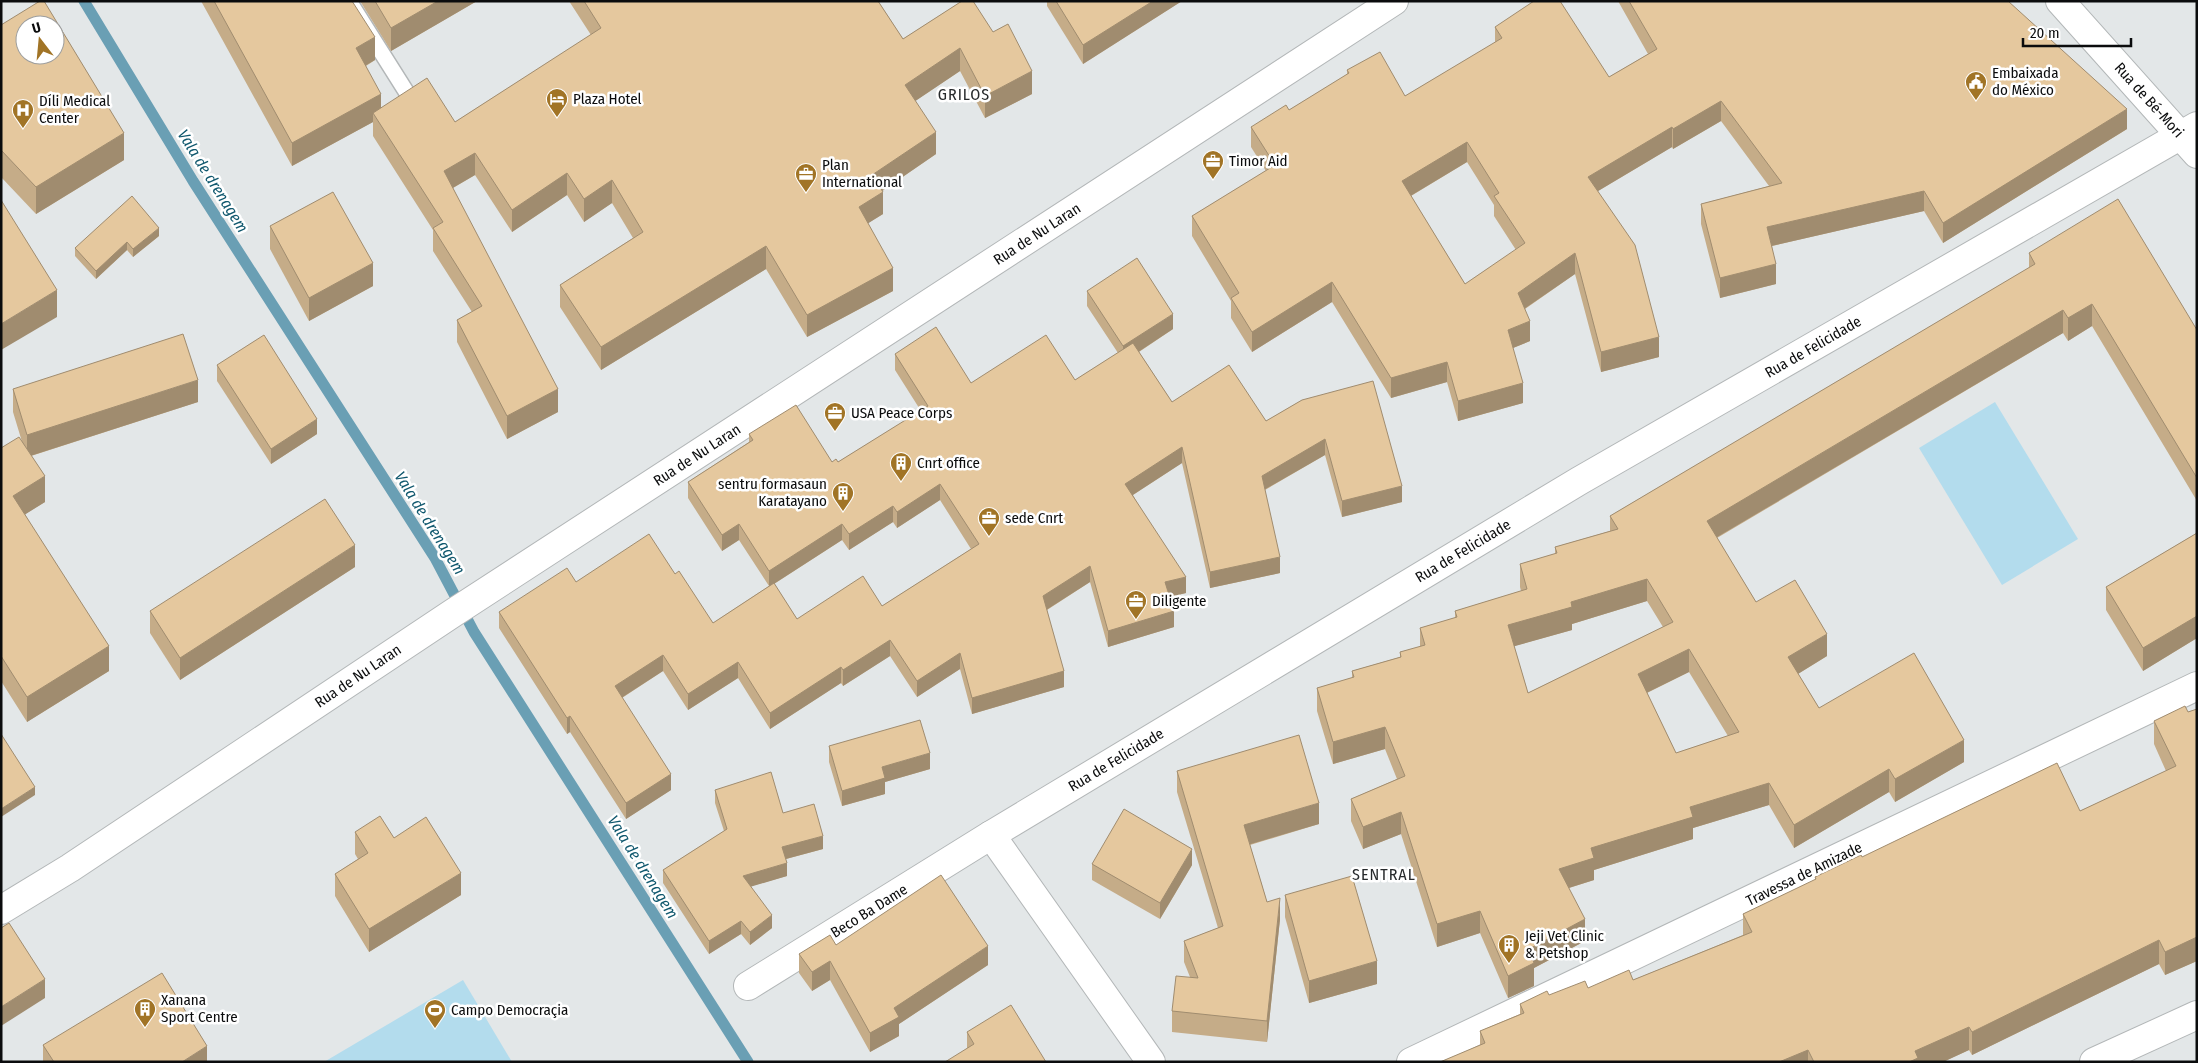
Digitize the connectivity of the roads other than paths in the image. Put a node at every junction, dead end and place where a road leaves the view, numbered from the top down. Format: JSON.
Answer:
{"nodes":[{"id":1,"x":349,"y":1,"type":"edge"},
{"id":2,"x":1394,"y":1,"type":"edge"},
{"id":3,"x":2060,"y":1,"type":"edge"},
{"id":4,"x":407,"y":93,"type":"edge"},
{"id":5,"x":2192,"y":139,"type":"edge"},
{"id":6,"x":2197,"y":686,"type":"edge"},
{"id":7,"x":991,"y":835,"type":"junction"},
{"id":8,"x":1,"y":910,"type":"edge"},
{"id":9,"x":748,"y":986,"type":"dead end"},
{"id":10,"x":2197,"y":1015,"type":"edge"},
{"id":11,"x":1151,"y":1062,"type":"edge"},
{"id":12,"x":1411,"y":1062,"type":"edge"},
{"id":13,"x":2094,"y":1062,"type":"edge"}],
"edges":[{"from":1,"to":4,"type":"lane"},
{"from":2,"to":8,"type":"street","name":"Rua de Nu Laran"},
{"from":3,"to":5,"type":"street","name":"Rua de Bé-Mori"},
{"from":5,"to":7,"type":"street","name":"Rua de Felicidade"},
{"from":6,"to":12,"type":"street","name":"Travessa de Amizade"},
{"from":7,"to":9,"type":"street","name":"Beco Ba Dame"},
{"from":7,"to":11,"type":"street"},
{"from":10,"to":13,"type":"street"}]}
